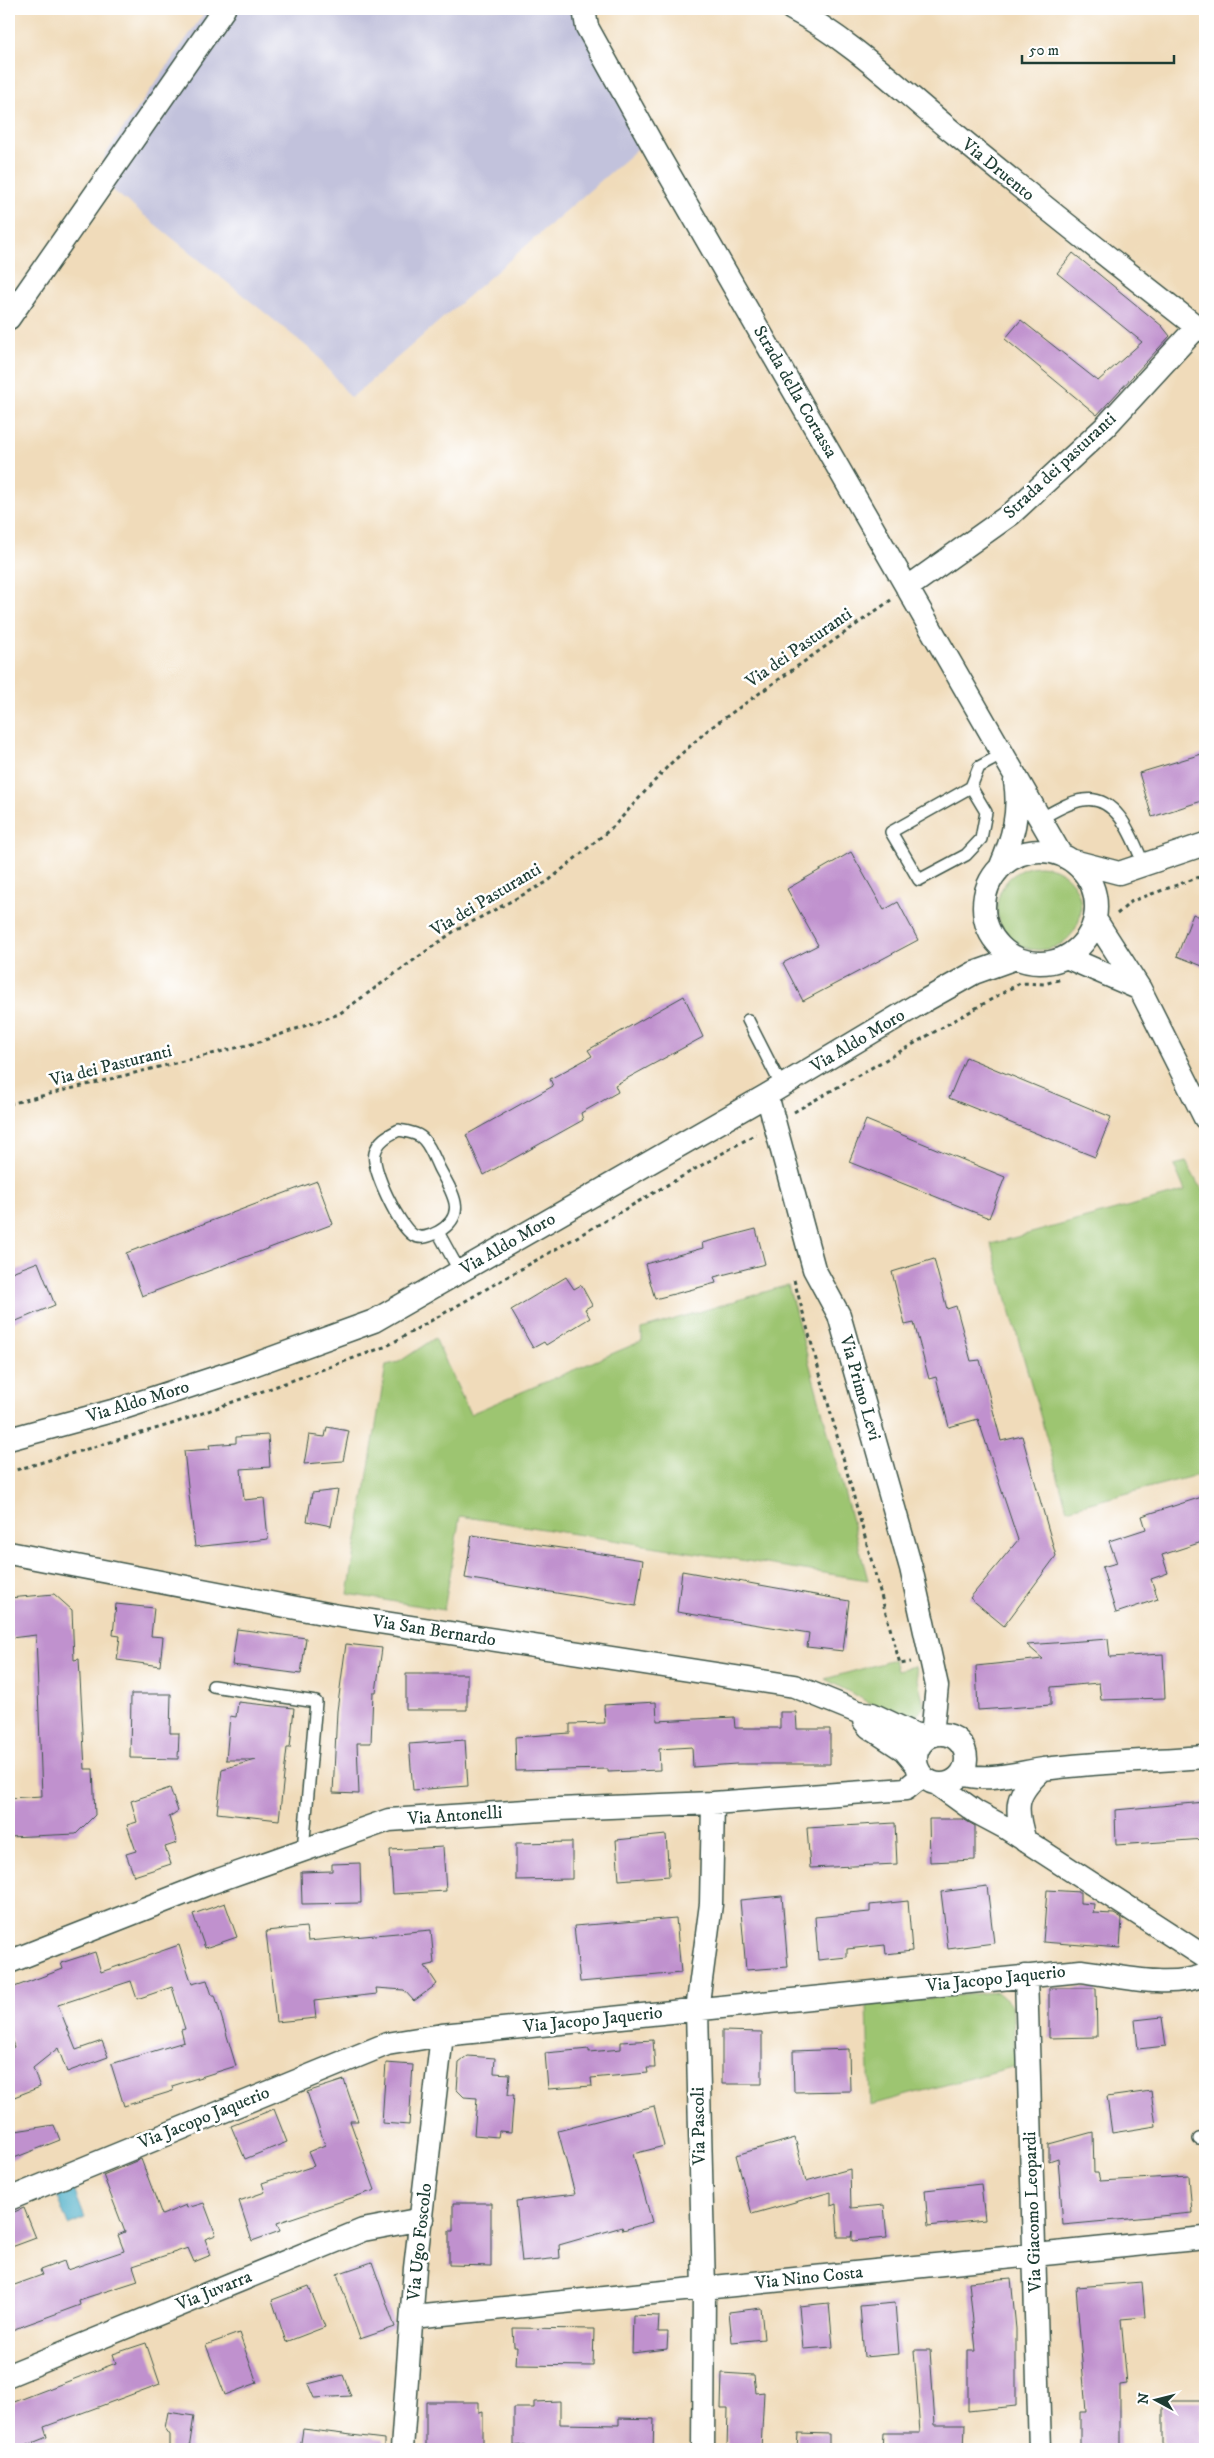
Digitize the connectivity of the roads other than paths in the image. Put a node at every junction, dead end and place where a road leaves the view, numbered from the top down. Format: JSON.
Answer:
{"nodes":[{"id":1,"x":224,"y":9,"type":"edge"},
{"id":2,"x":584,"y":9,"type":"edge"},
{"id":3,"x":792,"y":9,"type":"edge"},
{"id":4,"x":9,"y":318,"type":"edge"},
{"id":5,"x":1201,"y":329,"type":"edge"},
{"id":6,"x":907,"y":588,"type":"junction"},
{"id":7,"x":1008,"y":763,"type":"junction"},
{"id":8,"x":971,"y":787,"type":"junction"},
{"id":9,"x":1040,"y":819,"type":"junction"},
{"id":10,"x":1205,"y":844,"type":"edge"},
{"id":11,"x":1067,"y":858,"type":"junction"},
{"id":12,"x":1144,"y":865,"type":"junction"},
{"id":13,"x":1000,"y":868,"type":"junction"},
{"id":14,"x":1120,"y":873,"type":"junction"},
{"id":15,"x":1099,"y":921,"type":"junction"},
{"id":16,"x":993,"y":938,"type":"junction"},
{"id":17,"x":1066,"y":957,"type":"junction"},
{"id":18,"x":1016,"y":958,"type":"junction"},
{"id":19,"x":974,"y":973,"type":"junction"},
{"id":20,"x":1140,"y":989,"type":"junction"},
{"id":21,"x":748,"y":1020,"type":"dead end"},
{"id":22,"x":774,"y":1091,"type":"junction"},
{"id":23,"x":1205,"y":1118,"type":"edge"},
{"id":24,"x":438,"y":1232,"type":"junction"},
{"id":25,"x":460,"y":1272,"type":"junction"},
{"id":26,"x":9,"y":1439,"type":"edge"},
{"id":27,"x":9,"y":1553,"type":"edge"},
{"id":28,"x":213,"y":1686,"type":"dead end"},
{"id":29,"x":937,"y":1686,"type":"junction"},
{"id":30,"x":858,"y":1712,"type":"junction"},
{"id":31,"x":930,"y":1736,"type":"junction"},
{"id":32,"x":1205,"y":1757,"type":"edge"},
{"id":33,"x":961,"y":1762,"type":"junction"},
{"id":34,"x":1043,"y":1769,"type":"junction"},
{"id":35,"x":925,"y":1775,"type":"junction"},
{"id":36,"x":713,"y":1803,"type":"junction"},
{"id":37,"x":1006,"y":1828,"type":"junction"},
{"id":38,"x":1025,"y":1842,"type":"junction"},
{"id":39,"x":303,"y":1850,"type":"junction"},
{"id":40,"x":1205,"y":1957,"type":"edge"},
{"id":41,"x":9,"y":1962,"type":"edge"},
{"id":42,"x":1205,"y":1974,"type":"edge"},
{"id":43,"x":1026,"y":1976,"type":"junction"},
{"id":44,"x":696,"y":2010,"type":"junction"},
{"id":45,"x":442,"y":2035,"type":"junction"},
{"id":46,"x":9,"y":2199,"type":"edge"},
{"id":47,"x":422,"y":2219,"type":"junction"},
{"id":48,"x":1205,"y":2238,"type":"edge"},
{"id":49,"x":1034,"y":2255,"type":"junction"},
{"id":50,"x":704,"y":2289,"type":"junction"},
{"id":51,"x":413,"y":2317,"type":"junction"},
{"id":52,"x":9,"y":2374,"type":"edge"},
{"id":53,"x":402,"y":2449,"type":"edge"},
{"id":54,"x":703,"y":2449,"type":"edge"},
{"id":55,"x":1040,"y":2449,"type":"edge"}],
"edges":[{"from":1,"to":4,"type":"street"},
{"from":2,"to":6,"type":"street","name":"Strada della Cortassa"},
{"from":3,"to":5,"type":"street","name":"Via Druento"},
{"from":5,"to":6,"type":"street","name":"Strada dei pasturanti"},
{"from":6,"to":7,"type":"street","name":"Strada della Cortassa"},
{"from":7,"to":8,"type":"lane"},
{"from":7,"to":9,"type":"street","name":"Strada della Cortassa"},
{"from":7,"to":13,"type":"street"},
{"from":8,"to":8,"type":"lane"},
{"from":9,"to":11,"type":"street","name":"Strada della Cortassa"},
{"from":9,"to":12,"type":"lane"},
{"from":10,"to":12,"type":"street"},
{"from":11,"to":13,"type":"street"},
{"from":11,"to":14,"type":"street"},
{"from":11,"to":15,"type":"street"},
{"from":12,"to":14,"type":"street"},
{"from":13,"to":16,"type":"street"},
{"from":14,"to":15,"type":"street"},
{"from":15,"to":17,"type":"street"},
{"from":15,"to":20,"type":"street"},
{"from":16,"to":18,"type":"street"},
{"from":16,"to":19,"type":"street"},
{"from":17,"to":18,"type":"street"},
{"from":17,"to":20,"type":"street"},
{"from":18,"to":19,"type":"street","name":"Via Aldo Moro"},
{"from":19,"to":22,"type":"street","name":"Via Aldo Moro"},
{"from":20,"to":23,"type":"street"},
{"from":21,"to":22,"type":"lane"},
{"from":22,"to":25,"type":"street","name":"Via Aldo Moro"},
{"from":22,"to":29,"type":"street","name":"Via Primo Levi"},
{"from":24,"to":24,"type":"lane"},
{"from":24,"to":25,"type":"lane"},
{"from":25,"to":26,"type":"street","name":"Via Aldo Moro"},
{"from":27,"to":30,"type":"street","name":"Via San Bernardo"},
{"from":28,"to":39,"type":"lane"},
{"from":29,"to":31,"type":"street","name":"Via Primo Levi"},
{"from":29,"to":33,"type":"street","name":"Via Primo Levi"},
{"from":30,"to":31,"type":"street","name":"Via San Bernardo"},
{"from":30,"to":35,"type":"street","name":"Via San Bernardo"},
{"from":31,"to":33,"type":"street"},
{"from":31,"to":35,"type":"street"},
{"from":32,"to":34,"type":"street"},
{"from":33,"to":34,"type":"street"},
{"from":33,"to":35,"type":"street"},
{"from":33,"to":37,"type":"street"},
{"from":34,"to":38,"type":"street"},
{"from":35,"to":36,"type":"street","name":"Via Antonelli"},
{"from":35,"to":37,"type":"street","name":"Via San Bernardo"},
{"from":36,"to":39,"type":"street","name":"Via Antonelli"},
{"from":36,"to":44,"type":"street","name":"Via Pascoli"},
{"from":37,"to":38,"type":"street"},
{"from":38,"to":40,"type":"street"},
{"from":39,"to":41,"type":"street","name":"Via Antonelli"},
{"from":42,"to":43,"type":"street","name":"Via Jacopo Jaquerio"},
{"from":43,"to":44,"type":"street","name":"Via Jacopo Jaquerio"},
{"from":43,"to":49,"type":"street","name":"Via Giacomo Leopardi"},
{"from":44,"to":45,"type":"street","name":"Via Jacopo Jaquerio"},
{"from":44,"to":50,"type":"street","name":"Via Pascoli"},
{"from":45,"to":46,"type":"street","name":"Via Jacopo Jaquerio"},
{"from":45,"to":47,"type":"street","name":"Via Ugo Foscolo"},
{"from":47,"to":51,"type":"street","name":"Via Ugo Foscolo"},
{"from":47,"to":52,"type":"street","name":"Via Juvarra"},
{"from":48,"to":49,"type":"street","name":"Via Nino Costa"},
{"from":49,"to":50,"type":"street","name":"Via Nino Costa"},
{"from":49,"to":55,"type":"street","name":"Via Giacomo Leopardi"},
{"from":50,"to":51,"type":"street","name":"Via Nino Costa"},
{"from":50,"to":54,"type":"street","name":"Via Pascoli"},
{"from":51,"to":53,"type":"street","name":"Via Ugo Foscolo"}]}
